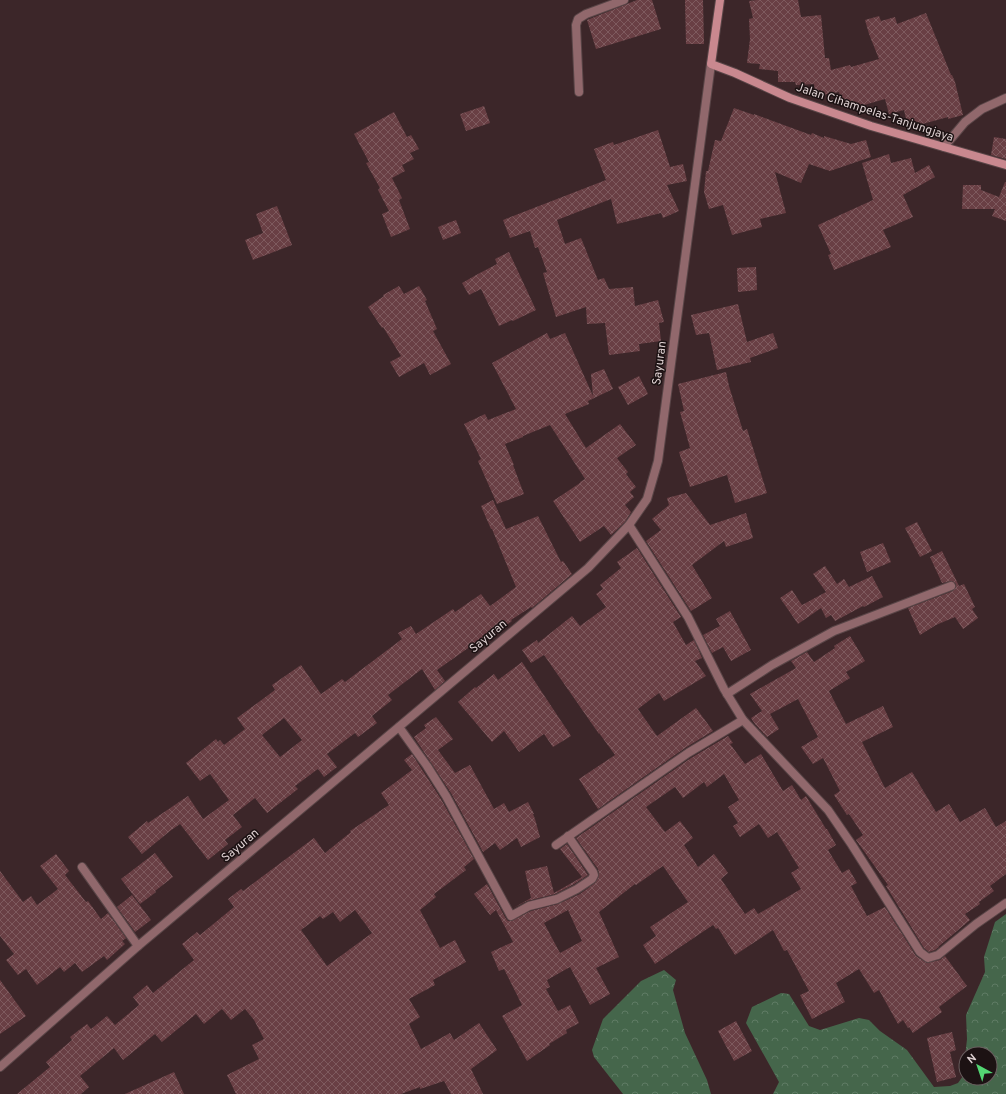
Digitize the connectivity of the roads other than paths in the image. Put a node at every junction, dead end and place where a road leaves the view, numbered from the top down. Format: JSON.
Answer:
{"nodes":[{"id":1,"x":624,"y":0,"type":"edge"},
{"id":2,"x":720,"y":0,"type":"edge"},
{"id":3,"x":711,"y":64,"type":"junction"},
{"id":4,"x":579,"y":92,"type":"dead end"},
{"id":5,"x":1006,"y":98,"type":"edge"},
{"id":6,"x":944,"y":147,"type":"junction"},
{"id":7,"x":1006,"y":165,"type":"edge"},
{"id":8,"x":629,"y":525,"type":"junction"},
{"id":9,"x":951,"y":586,"type":"dead end"},
{"id":10,"x":727,"y":694,"type":"junction"},
{"id":11,"x":743,"y":720,"type":"junction"},
{"id":12,"x":398,"y":727,"type":"junction"},
{"id":13,"x":568,"y":836,"type":"junction"},
{"id":14,"x":556,"y":845,"type":"dead end"},
{"id":15,"x":82,"y":867,"type":"dead end"},
{"id":16,"x":1006,"y":903,"type":"edge"},
{"id":17,"x":138,"y":946,"type":"junction"},
{"id":18,"x":0,"y":1067,"type":"edge"}],
"edges":[{"from":1,"to":4,"type":"street"},
{"from":2,"to":3,"type":"main road"},
{"from":3,"to":6,"type":"main road","name":"Jalan Cihampelas-Tanjungjaya"},
{"from":3,"to":8,"type":"street","name":"Sayuran"},
{"from":5,"to":6,"type":"street"},
{"from":6,"to":7,"type":"main road","name":"Jalan Cihampelas-Tanjungjaya"},
{"from":8,"to":10,"type":"street"},
{"from":8,"to":12,"type":"street","name":"Sayuran"},
{"from":9,"to":10,"type":"street"},
{"from":10,"to":11,"type":"street"},
{"from":11,"to":13,"type":"street"},
{"from":11,"to":16,"type":"street"},
{"from":12,"to":13,"type":"street"},
{"from":12,"to":17,"type":"street","name":"Sayuran"},
{"from":13,"to":14,"type":"street"},
{"from":15,"to":17,"type":"street"},
{"from":17,"to":18,"type":"street","name":"Sayuran"}]}
